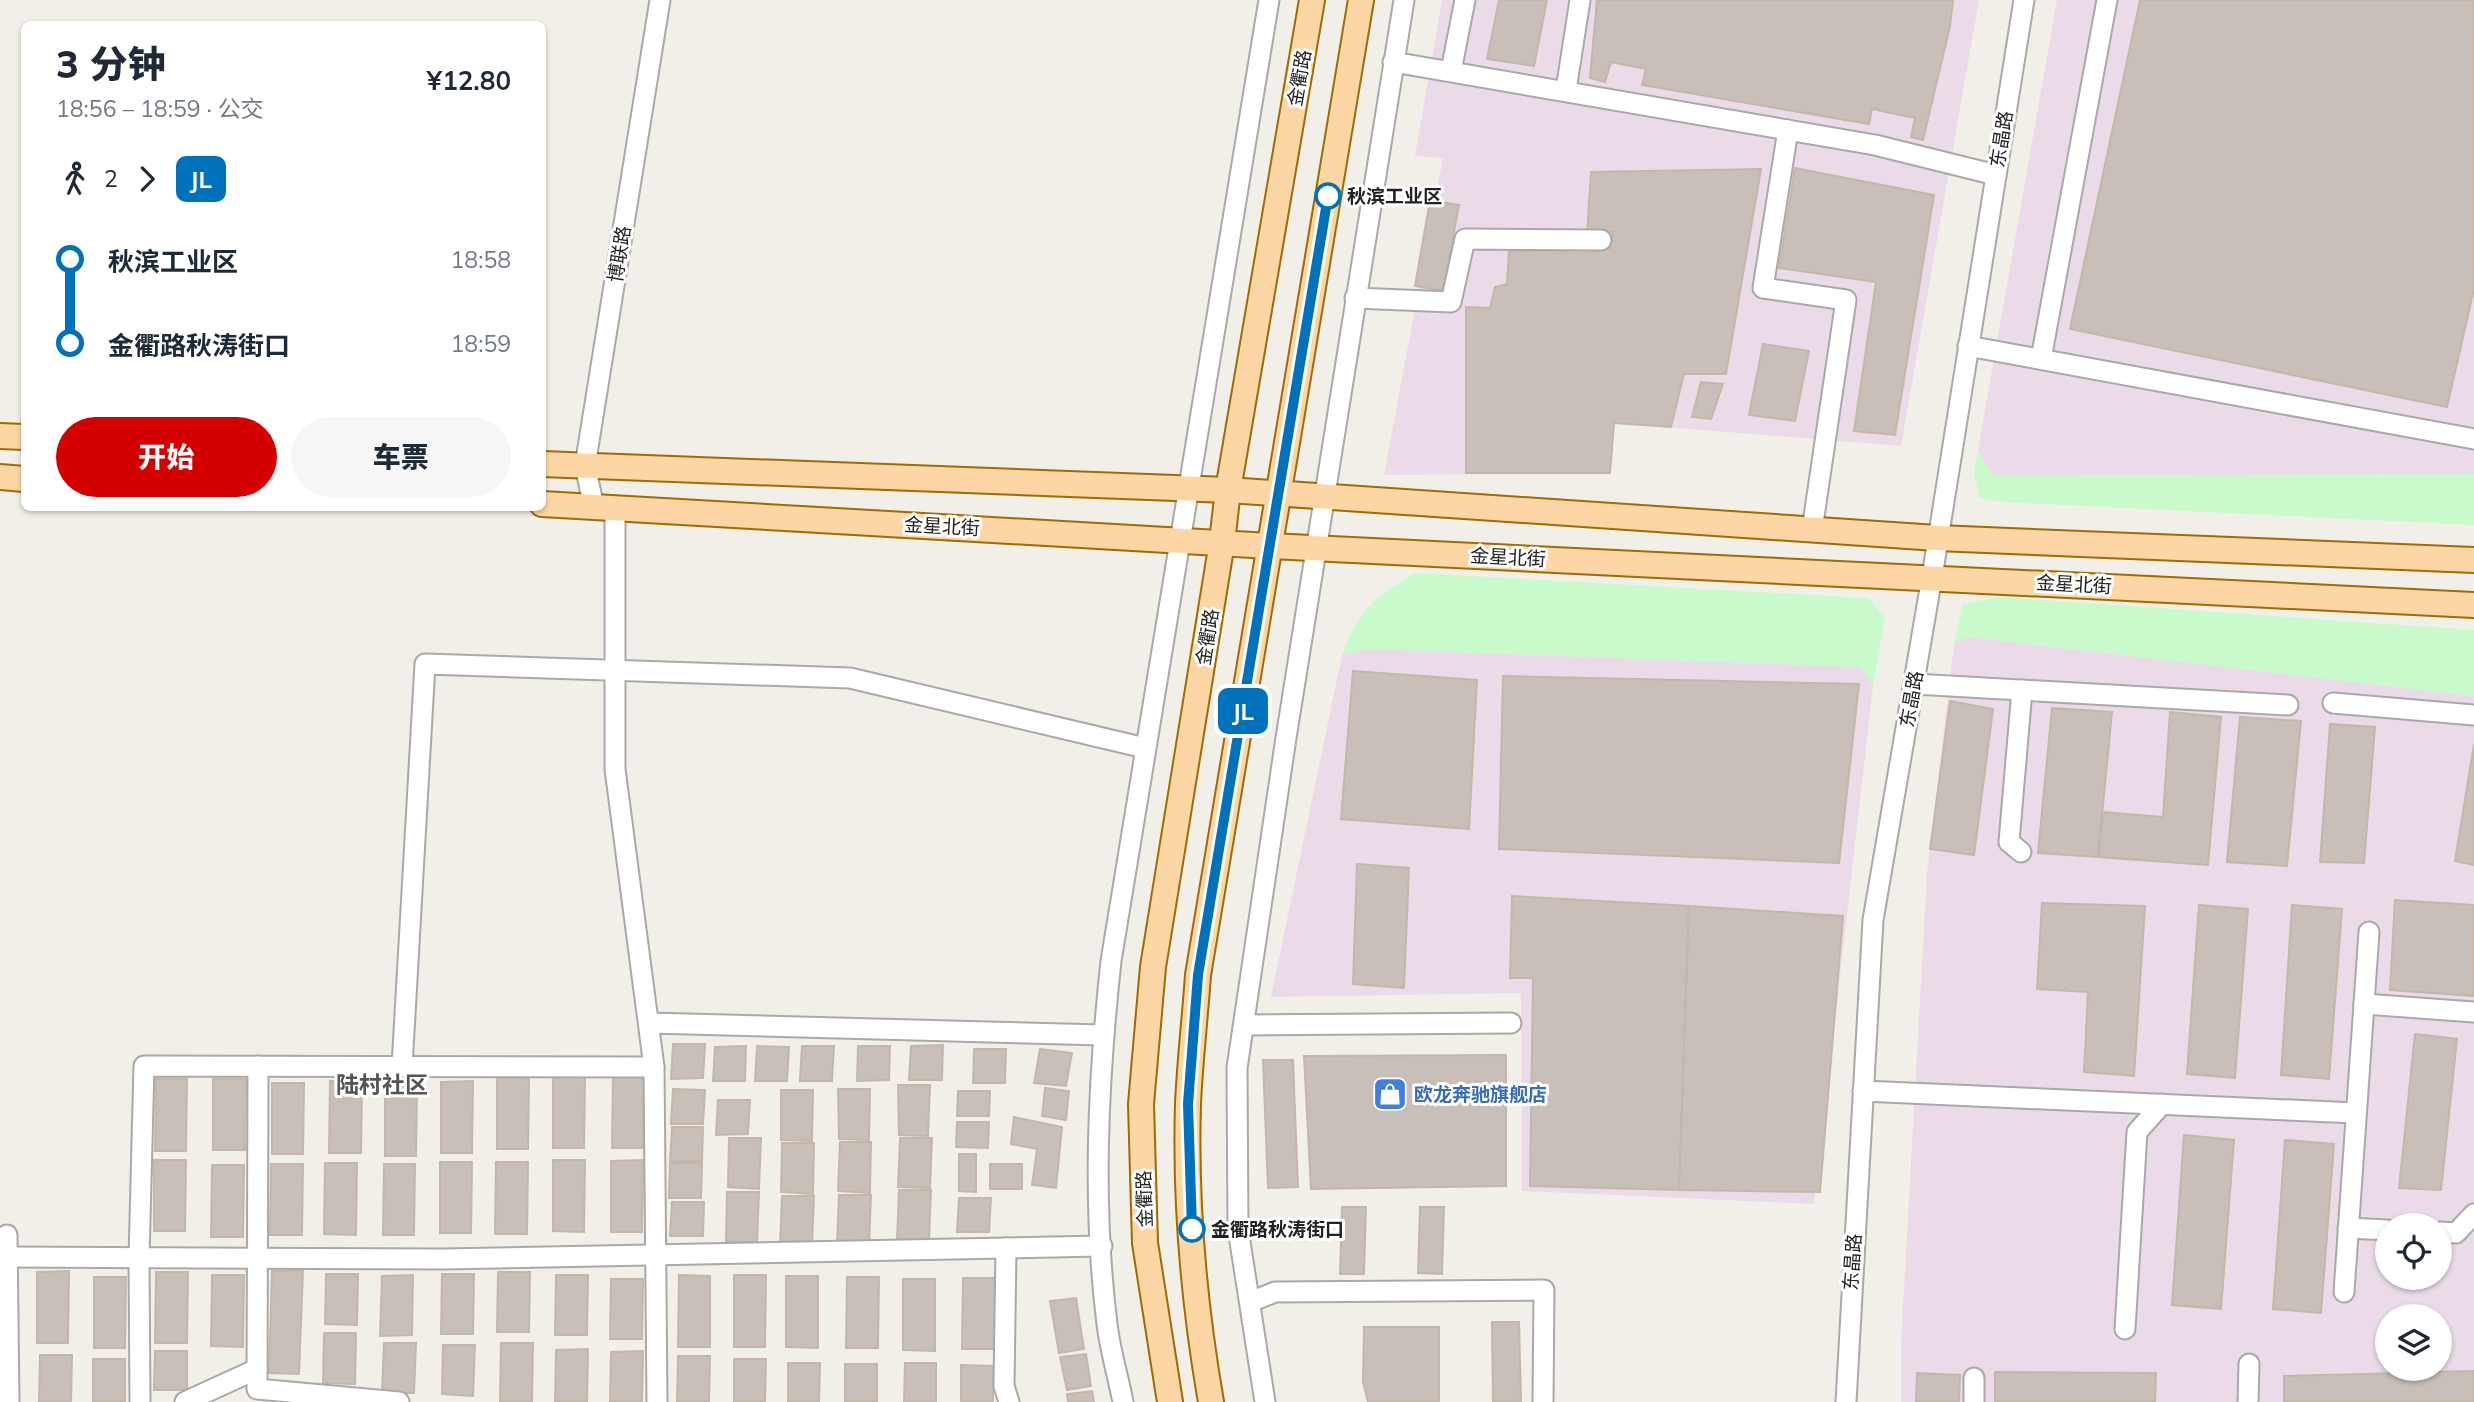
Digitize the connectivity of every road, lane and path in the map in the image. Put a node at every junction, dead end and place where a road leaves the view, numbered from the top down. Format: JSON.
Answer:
{"nodes":[{"id":1,"x":660,"y":0,"type":"edge"},
{"id":2,"x":1269,"y":0,"type":"edge"},
{"id":3,"x":1312,"y":0,"type":"edge"},
{"id":4,"x":1361,"y":0,"type":"edge"},
{"id":5,"x":1404,"y":0,"type":"edge"},
{"id":6,"x":1465,"y":0,"type":"edge"},
{"id":7,"x":1580,"y":0,"type":"edge"},
{"id":8,"x":2024,"y":0,"type":"edge"},
{"id":9,"x":2107,"y":0,"type":"edge"},
{"id":10,"x":1393,"y":62,"type":"junction"},
{"id":11,"x":1451,"y":71,"type":"junction"},
{"id":12,"x":1566,"y":90,"type":"junction"},
{"id":13,"x":1788,"y":130,"type":"junction"},
{"id":14,"x":1996,"y":175,"type":"junction"},
{"id":15,"x":1601,"y":240,"type":"dead end"},
{"id":16,"x":1355,"y":298,"type":"junction"},
{"id":17,"x":1968,"y":346,"type":"junction"},
{"id":18,"x":2040,"y":359,"type":"junction"},
{"id":19,"x":0,"y":436,"type":"edge"},
{"id":20,"x":21,"y":437,"type":"edge"},
{"id":21,"x":2474,"y":439,"type":"edge"},
{"id":22,"x":546,"y":464,"type":"edge"},
{"id":23,"x":585,"y":466,"type":"junction"},
{"id":24,"x":0,"y":477,"type":"edge"},
{"id":25,"x":21,"y":479,"type":"edge"},
{"id":26,"x":1190,"y":489,"type":"junction"},
{"id":27,"x":1228,"y":490,"type":"junction"},
{"id":28,"x":1277,"y":493,"type":"junction"},
{"id":29,"x":1324,"y":497,"type":"junction"},
{"id":30,"x":546,"y":504,"type":"edge"},
{"id":31,"x":604,"y":507,"type":"junction"},
{"id":32,"x":1812,"y":530,"type":"junction"},
{"id":33,"x":1937,"y":538,"type":"junction"},
{"id":34,"x":1182,"y":540,"type":"junction"},
{"id":35,"x":1223,"y":542,"type":"junction"},
{"id":36,"x":1270,"y":546,"type":"junction"},
{"id":37,"x":1316,"y":548,"type":"junction"},
{"id":38,"x":2474,"y":560,"type":"edge"},
{"id":39,"x":1932,"y":577,"type":"junction"},
{"id":40,"x":2474,"y":605,"type":"edge"},
{"id":41,"x":615,"y":671,"type":"junction"},
{"id":42,"x":1914,"y":684,"type":"junction"},
{"id":43,"x":2022,"y":690,"type":"junction"},
{"id":44,"x":2333,"y":703,"type":"dead end"},
{"id":45,"x":2288,"y":705,"type":"dead end"},
{"id":46,"x":2474,"y":715,"type":"edge"},
{"id":47,"x":1145,"y":748,"type":"junction"},
{"id":48,"x":2021,"y":852,"type":"dead end"},
{"id":49,"x":2369,"y":932,"type":"dead end"},
{"id":50,"x":2364,"y":1004,"type":"junction"},
{"id":51,"x":2474,"y":1012,"type":"edge"},
{"id":52,"x":649,"y":1023,"type":"junction"},
{"id":53,"x":1511,"y":1023,"type":"dead end"},
{"id":54,"x":1244,"y":1024,"type":"junction"},
{"id":55,"x":1102,"y":1035,"type":"junction"},
{"id":56,"x":258,"y":1066,"type":"junction"},
{"id":57,"x":402,"y":1067,"type":"junction"},
{"id":58,"x":654,"y":1068,"type":"junction"},
{"id":59,"x":1863,"y":1091,"type":"junction"},
{"id":60,"x":2162,"y":1104,"type":"junction"},
{"id":61,"x":2356,"y":1112,"type":"junction"},
{"id":62,"x":2474,"y":1214,"type":"edge"},
{"id":63,"x":2348,"y":1228,"type":"junction"},
{"id":64,"x":2375,"y":1229,"type":"edge"},
{"id":65,"x":2452,"y":1233,"type":"edge"},
{"id":66,"x":7,"y":1235,"type":"dead end"},
{"id":67,"x":1102,"y":1246,"type":"junction"},
{"id":68,"x":1006,"y":1248,"type":"junction"},
{"id":69,"x":656,"y":1254,"type":"junction"},
{"id":70,"x":7,"y":1257,"type":"junction"},
{"id":71,"x":139,"y":1258,"type":"junction"},
{"id":72,"x":257,"y":1258,"type":"junction"},
{"id":73,"x":2344,"y":1292,"type":"dead end"},
{"id":74,"x":1250,"y":1302,"type":"junction"},
{"id":75,"x":2125,"y":1329,"type":"dead end"},
{"id":76,"x":2249,"y":1364,"type":"dead end"},
{"id":77,"x":257,"y":1369,"type":"junction"},
{"id":78,"x":1974,"y":1378,"type":"dead end"},
{"id":79,"x":9,"y":1402,"type":"edge"},
{"id":80,"x":140,"y":1402,"type":"edge"},
{"id":81,"x":185,"y":1402,"type":"edge"},
{"id":82,"x":399,"y":1402,"type":"edge"},
{"id":83,"x":657,"y":1402,"type":"edge"},
{"id":84,"x":1009,"y":1402,"type":"edge"},
{"id":85,"x":1123,"y":1402,"type":"edge"},
{"id":86,"x":1170,"y":1402,"type":"edge"},
{"id":87,"x":1211,"y":1402,"type":"edge"},
{"id":88,"x":1265,"y":1402,"type":"edge"},
{"id":89,"x":1543,"y":1402,"type":"edge"},
{"id":90,"x":1846,"y":1402,"type":"edge"},
{"id":91,"x":1974,"y":1402,"type":"edge"},
{"id":92,"x":2248,"y":1402,"type":"edge"}],
"edges":[{"from":1,"to":23,"type":"street","name":"博联路"},
{"from":2,"to":26,"type":"street"},
{"from":3,"to":27,"type":"main road","name":"金衢路"},
{"from":4,"to":28,"type":"main road"},
{"from":5,"to":10,"type":"street"},
{"from":6,"to":11,"type":"street"},
{"from":7,"to":12,"type":"street"},
{"from":8,"to":14,"type":"street","name":"东晶路"},
{"from":9,"to":18,"type":"street"},
{"from":10,"to":11,"type":"street"},
{"from":10,"to":16,"type":"street"},
{"from":11,"to":12,"type":"street"},
{"from":12,"to":13,"type":"street"},
{"from":13,"to":14,"type":"street"},
{"from":13,"to":32,"type":"street"},
{"from":14,"to":17,"type":"street","name":"东晶路"},
{"from":15,"to":16,"type":"street"},
{"from":16,"to":29,"type":"street"},
{"from":17,"to":18,"type":"street"},
{"from":17,"to":33,"type":"street","name":"东晶路"},
{"from":18,"to":21,"type":"street"},
{"from":19,"to":20,"type":"main road"},
{"from":22,"to":23,"type":"main road","name":"金星北街"},
{"from":23,"to":26,"type":"main road","name":"金星北街"},
{"from":23,"to":31,"type":"street","name":"博联路"},
{"from":24,"to":25,"type":"main road"},
{"from":26,"to":27,"type":"main road","name":"金星北街"},
{"from":26,"to":34,"type":"street"},
{"from":27,"to":28,"type":"main road","name":"金星北街"},
{"from":27,"to":35,"type":"main road","name":"金衢路"},
{"from":28,"to":29,"type":"main road","name":"金星北街"},
{"from":28,"to":36,"type":"main road"},
{"from":29,"to":32,"type":"main road","name":"金星北街"},
{"from":29,"to":37,"type":"street"},
{"from":30,"to":31,"type":"main road","name":"金星北街"},
{"from":31,"to":34,"type":"main road","name":"金星北街"},
{"from":31,"to":41,"type":"street","name":"博联路"},
{"from":32,"to":33,"type":"main road","name":"金星北街"},
{"from":33,"to":38,"type":"main road","name":"金星北街"},
{"from":33,"to":39,"type":"street","name":"东晶路"},
{"from":34,"to":35,"type":"main road","name":"金星北街"},
{"from":34,"to":47,"type":"street"},
{"from":35,"to":36,"type":"main road","name":"金星北街"},
{"from":35,"to":86,"type":"main road","name":"金衢路"},
{"from":36,"to":37,"type":"main road","name":"金星北街"},
{"from":36,"to":87,"type":"main road"},
{"from":37,"to":39,"type":"main road","name":"金星北街"},
{"from":37,"to":54,"type":"street"},
{"from":39,"to":40,"type":"main road","name":"金星北街"},
{"from":39,"to":42,"type":"street","name":"东晶路"},
{"from":41,"to":47,"type":"street"},
{"from":41,"to":52,"type":"street","name":"博联路"},
{"from":41,"to":57,"type":"street"},
{"from":42,"to":43,"type":"street"},
{"from":42,"to":59,"type":"street","name":"东晶路"},
{"from":43,"to":45,"type":"street"},
{"from":43,"to":48,"type":"street"},
{"from":44,"to":46,"type":"street"},
{"from":47,"to":55,"type":"street"},
{"from":49,"to":50,"type":"street"},
{"from":50,"to":51,"type":"street"},
{"from":50,"to":61,"type":"street"},
{"from":52,"to":55,"type":"street"},
{"from":52,"to":58,"type":"street","name":"博联路"},
{"from":53,"to":54,"type":"street"},
{"from":54,"to":74,"type":"street"},
{"from":55,"to":67,"type":"street"},
{"from":56,"to":57,"type":"street"},
{"from":56,"to":71,"type":"street"},
{"from":56,"to":72,"type":"street"},
{"from":57,"to":58,"type":"street"},
{"from":58,"to":69,"type":"street","name":"博联路"},
{"from":59,"to":60,"type":"street"},
{"from":59,"to":90,"type":"street","name":"东晶路"},
{"from":60,"to":61,"type":"street"},
{"from":60,"to":75,"type":"street"},
{"from":61,"to":63,"type":"street"},
{"from":62,"to":65,"type":"street"},
{"from":63,"to":64,"type":"street"},
{"from":63,"to":73,"type":"street"},
{"from":66,"to":70,"type":"street"},
{"from":67,"to":68,"type":"street"},
{"from":67,"to":85,"type":"street"},
{"from":68,"to":69,"type":"street"},
{"from":68,"to":84,"type":"street"},
{"from":69,"to":72,"type":"street"},
{"from":69,"to":83,"type":"street","name":"博联路"},
{"from":70,"to":71,"type":"street"},
{"from":70,"to":79,"type":"street"},
{"from":71,"to":72,"type":"street"},
{"from":71,"to":80,"type":"street"},
{"from":72,"to":77,"type":"street"},
{"from":74,"to":88,"type":"street"},
{"from":74,"to":89,"type":"street"},
{"from":76,"to":92,"type":"street"},
{"from":77,"to":81,"type":"street"},
{"from":77,"to":82,"type":"street"},
{"from":78,"to":91,"type":"street"}]}
